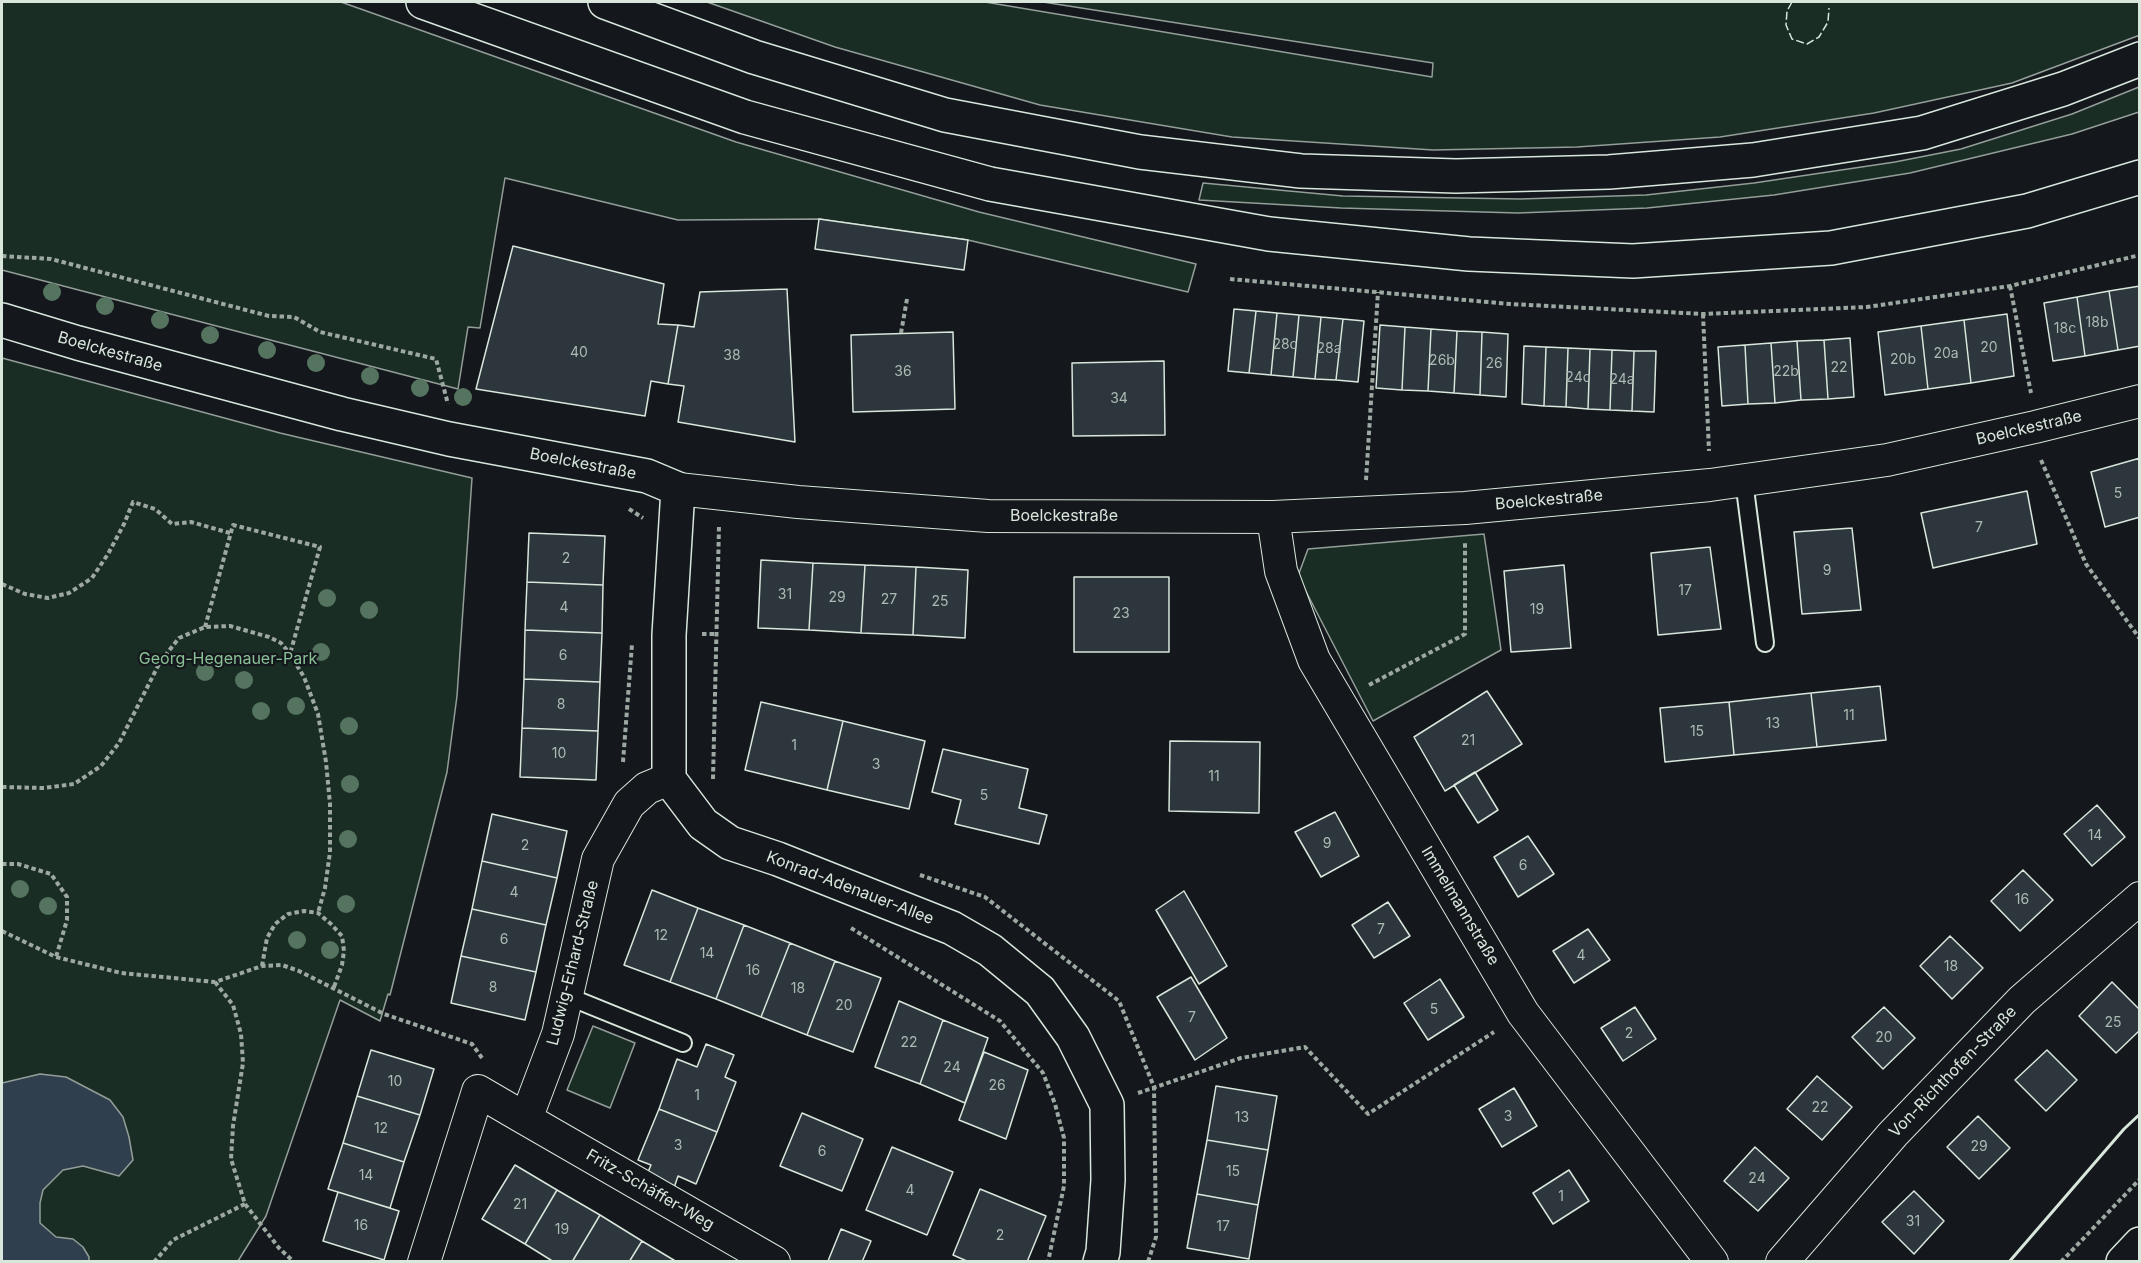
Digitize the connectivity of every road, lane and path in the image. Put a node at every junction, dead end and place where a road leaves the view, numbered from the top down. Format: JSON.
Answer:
{"nodes":[{"id":1,"x":423,"y":2,"type":"edge"},
{"id":2,"x":605,"y":2,"type":"edge"},
{"id":3,"x":2139,"y":59,"type":"edge"},
{"id":4,"x":2139,"y":177,"type":"edge"},
{"id":5,"x":2139,"y":255,"type":"edge"},
{"id":6,"x":2,"y":256,"type":"edge"},
{"id":7,"x":1230,"y":279,"type":"dead end"},
{"id":8,"x":2010,"y":286,"type":"junction"},
{"id":9,"x":1378,"y":292,"type":"junction"},
{"id":10,"x":907,"y":300,"type":"dead end"},
{"id":11,"x":1703,"y":314,"type":"junction"},
{"id":12,"x":2,"y":320,"type":"edge"},
{"id":13,"x":902,"y":333,"type":"dead end"},
{"id":14,"x":2139,"y":401,"type":"edge"},
{"id":15,"x":450,"y":410,"type":"dead end"},
{"id":16,"x":2035,"y":428,"type":"junction"},
{"id":17,"x":1744,"y":481,"type":"junction"},
{"id":18,"x":1710,"y":485,"type":"junction"},
{"id":19,"x":678,"y":489,"type":"junction"},
{"id":20,"x":719,"y":494,"type":"junction"},
{"id":21,"x":1465,"y":508,"type":"junction"},
{"id":22,"x":1364,"y":514,"type":"junction"},
{"id":23,"x":1273,"y":517,"type":"junction"},
{"id":24,"x":230,"y":533,"type":"junction"},
{"id":25,"x":2,"y":585,"type":"edge"},
{"id":26,"x":205,"y":627,"type":"junction"},
{"id":27,"x":700,"y":634,"type":"dead end"},
{"id":28,"x":716,"y":634,"type":"junction"},
{"id":29,"x":2139,"y":639,"type":"edge"},
{"id":30,"x":1765,"y":643,"type":"dead end"},
{"id":31,"x":290,"y":654,"type":"junction"},
{"id":32,"x":1339,"y":701,"type":"junction"},
{"id":33,"x":669,"y":779,"type":"junction"},
{"id":34,"x":713,"y":786,"type":"dead end"},
{"id":35,"x":2,"y":787,"type":"edge"},
{"id":36,"x":2,"y":864,"type":"edge"},
{"id":37,"x":918,"y":874,"type":"dead end"},
{"id":38,"x":2139,"y":898,"type":"edge"},
{"id":39,"x":318,"y":913,"type":"junction"},
{"id":40,"x":2,"y":931,"type":"edge"},
{"id":41,"x":56,"y":957,"type":"junction"},
{"id":42,"x":262,"y":966,"type":"junction"},
{"id":43,"x":215,"y":982,"type":"junction"},
{"id":44,"x":334,"y":987,"type":"junction"},
{"id":45,"x":567,"y":996,"type":"junction"},
{"id":46,"x":1523,"y":1013,"type":"junction"},
{"id":47,"x":683,"y":1043,"type":"dead end"},
{"id":48,"x":486,"y":1063,"type":"dead end"},
{"id":49,"x":1154,"y":1087,"type":"junction"},
{"id":50,"x":1107,"y":1105,"type":"junction"},
{"id":51,"x":526,"y":1119,"type":"junction"},
{"id":52,"x":2139,"y":1179,"type":"edge"},
{"id":53,"x":244,"y":1204,"type":"junction"},
{"id":54,"x":2139,"y":1244,"type":"edge"},
{"id":55,"x":154,"y":1262,"type":"edge"},
{"id":56,"x":294,"y":1262,"type":"edge"},
{"id":57,"x":424,"y":1262,"type":"edge"},
{"id":58,"x":774,"y":1262,"type":"edge"},
{"id":59,"x":1100,"y":1262,"type":"edge"},
{"id":60,"x":1148,"y":1262,"type":"edge"},
{"id":61,"x":1712,"y":1262,"type":"edge"},
{"id":62,"x":1782,"y":1262,"type":"edge"},
{"id":63,"x":2061,"y":1262,"type":"edge"},
{"id":64,"x":2123,"y":1262,"type":"edge"}],
"edges":[{"from":1,"to":4,"type":"main road"},
{"from":2,"to":3,"type":"main road"},
{"from":5,"to":8,"type":"path"},
{"from":6,"to":15,"type":"path"},
{"from":7,"to":9,"type":"path"},
{"from":8,"to":11,"type":"path"},
{"from":8,"to":16,"type":"path"},
{"from":9,"to":11,"type":"path"},
{"from":9,"to":22,"type":"path"},
{"from":10,"to":13,"type":"path"},
{"from":11,"to":18,"type":"path"},
{"from":12,"to":19,"type":"main road","name":"Boelckestraße"},
{"from":14,"to":16,"type":"street","name":"Boelckestraße"},
{"from":16,"to":17,"type":"street","name":"Boelckestraße"},
{"from":16,"to":29,"type":"path"},
{"from":17,"to":18,"type":"street","name":"Boelckestraße"},
{"from":17,"to":30,"type":"lane"},
{"from":18,"to":21,"type":"street","name":"Boelckestraße"},
{"from":19,"to":20,"type":"street","name":"Boelckestraße"},
{"from":19,"to":33,"type":"main road"},
{"from":20,"to":23,"type":"street","name":"Boelckestraße"},
{"from":20,"to":28,"type":"path"},
{"from":21,"to":22,"type":"street","name":"Boelckestraße"},
{"from":21,"to":32,"type":"path"},
{"from":22,"to":23,"type":"street","name":"Boelckestraße"},
{"from":23,"to":32,"type":"street","name":"Immelmannstraße"},
{"from":24,"to":25,"type":"path"},
{"from":24,"to":26,"type":"path"},
{"from":24,"to":31,"type":"path"},
{"from":26,"to":31,"type":"path"},
{"from":26,"to":35,"type":"path"},
{"from":27,"to":28,"type":"path"},
{"from":28,"to":34,"type":"path"},
{"from":31,"to":39,"type":"path"},
{"from":32,"to":46,"type":"street","name":"Immelmannstraße"},
{"from":33,"to":45,"type":"street","name":"Ludwig-Erhard-Straße"},
{"from":33,"to":50,"type":"main road","name":"Konrad-Adenauer-Allee"},
{"from":36,"to":41,"type":"path"},
{"from":37,"to":49,"type":"path"},
{"from":38,"to":62,"type":"street","name":"Von-Richthofen-Straße"},
{"from":39,"to":42,"type":"path"},
{"from":39,"to":44,"type":"path"},
{"from":40,"to":41,"type":"path"},
{"from":41,"to":43,"type":"path"},
{"from":42,"to":43,"type":"path"},
{"from":42,"to":44,"type":"path"},
{"from":43,"to":53,"type":"path"},
{"from":44,"to":48,"type":"path"},
{"from":45,"to":47,"type":"lane"},
{"from":45,"to":51,"type":"street","name":"Ludwig-Erhard-Straße"},
{"from":46,"to":49,"type":"path"},
{"from":46,"to":61,"type":"street","name":"Immelmannstraße"},
{"from":49,"to":50,"type":"path"},
{"from":49,"to":60,"type":"path"},
{"from":50,"to":59,"type":"main road","name":"Konrad-Adenauer-Allee"},
{"from":51,"to":57,"type":"street"},
{"from":51,"to":58,"type":"street","name":"Fritz-Schäffer-Weg"},
{"from":52,"to":63,"type":"path"},
{"from":53,"to":55,"type":"path"},
{"from":53,"to":56,"type":"path"},
{"from":54,"to":64,"type":"main road"}]}
